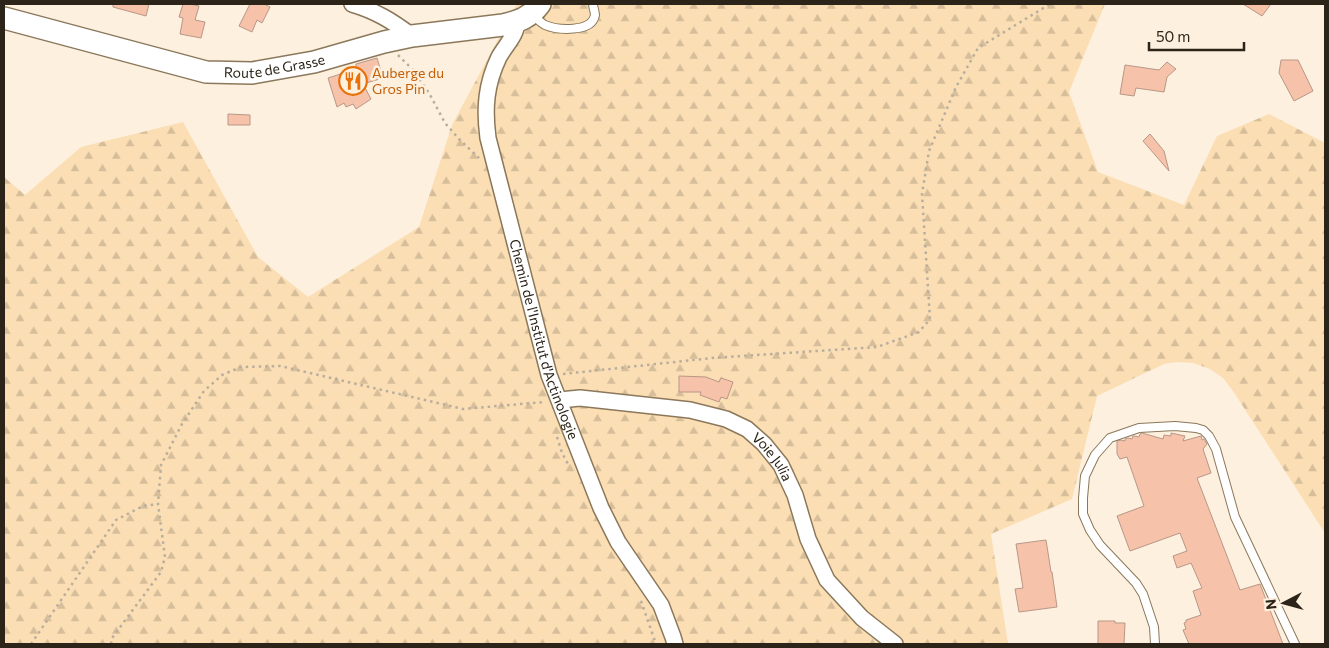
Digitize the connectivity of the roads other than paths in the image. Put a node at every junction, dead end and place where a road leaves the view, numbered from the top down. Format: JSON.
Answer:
{"nodes":[{"id":1,"x":352,"y":4,"type":"edge"},
{"id":2,"x":593,"y":4,"type":"edge"},
{"id":3,"x":376,"y":12,"type":"junction"},
{"id":4,"x":529,"y":13,"type":"edge"},
{"id":5,"x":4,"y":18,"type":"edge"},
{"id":6,"x":412,"y":36,"type":"junction"},
{"id":7,"x":384,"y":42,"type":"junction"},
{"id":8,"x":560,"y":400,"type":"junction"},
{"id":9,"x":1296,"y":643,"type":"edge"},
{"id":10,"x":675,"y":644,"type":"edge"},
{"id":11,"x":895,"y":644,"type":"edge"},
{"id":12,"x":1155,"y":644,"type":"edge"}],
"edges":[{"from":1,"to":3,"type":"street"},
{"from":2,"to":4,"type":"lane"},
{"from":3,"to":6,"type":"street"},
{"from":3,"to":7,"type":"street"},
{"from":4,"to":6,"type":"main road","name":"Route de Grasse"},
{"from":4,"to":8,"type":"street","name":"Chemin de l'Institut d'Actinologie"},
{"from":5,"to":7,"type":"main road","name":"Route de Grasse"},
{"from":6,"to":7,"type":"main road","name":"Route de Grasse"},
{"from":8,"to":10,"type":"street","name":"Chemin de l'Institut d'Actinologie"},
{"from":8,"to":11,"type":"street","name":"Voie Julia"},
{"from":9,"to":12,"type":"lane"}]}
